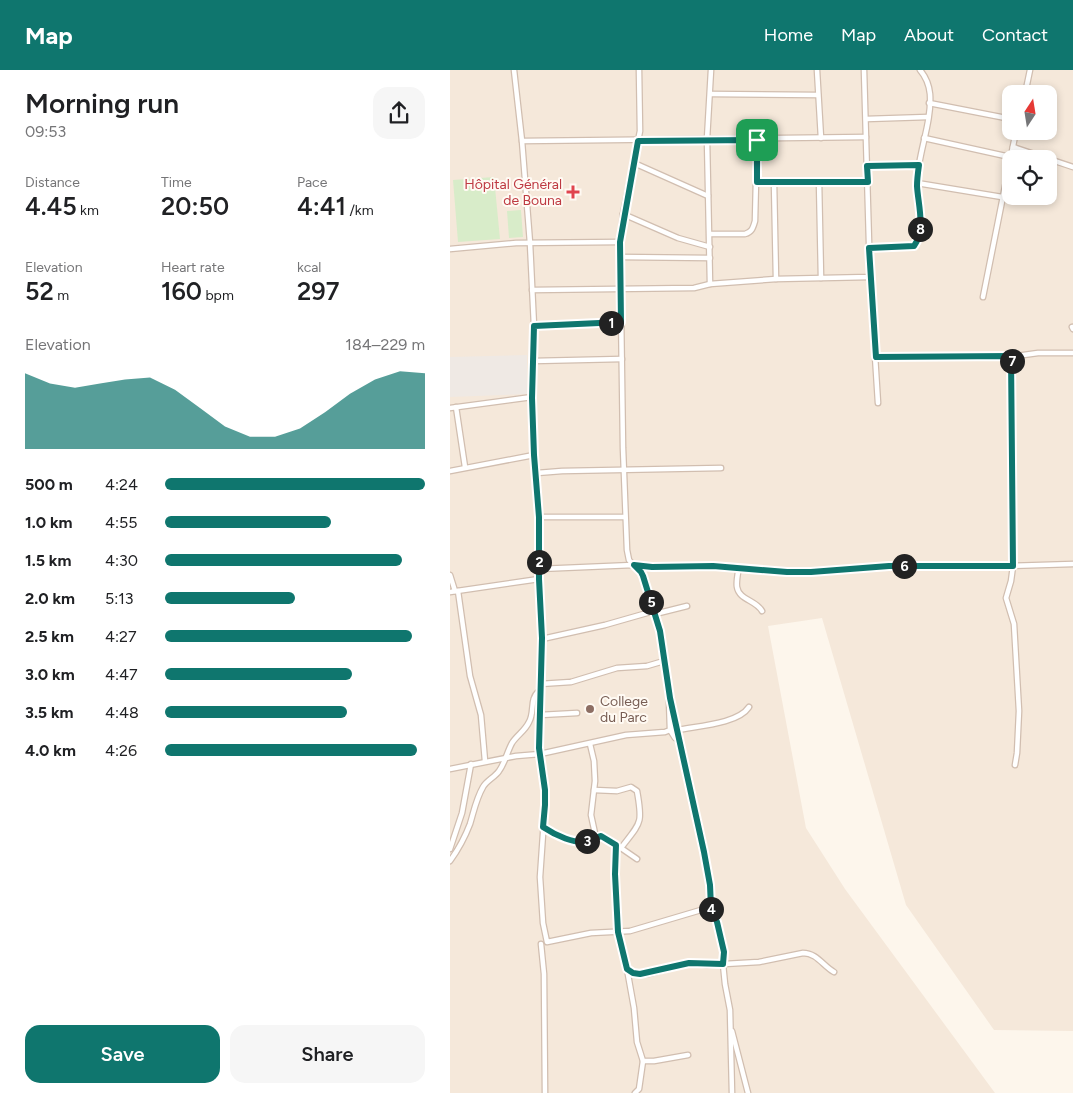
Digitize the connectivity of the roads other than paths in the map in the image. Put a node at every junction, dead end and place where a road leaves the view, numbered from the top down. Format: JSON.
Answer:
{"nodes":[{"id":1,"x":514,"y":70,"type":"edge"},
{"id":2,"x":639,"y":70,"type":"edge"},
{"id":3,"x":711,"y":70,"type":"edge"},
{"id":4,"x":817,"y":70,"type":"edge"},
{"id":5,"x":864,"y":70,"type":"edge"},
{"id":6,"x":920,"y":70,"type":"edge"},
{"id":7,"x":1030,"y":70,"type":"edge"},
{"id":8,"x":1026,"y":85,"type":"edge"},
{"id":9,"x":711,"y":94,"type":"junction"},
{"id":10,"x":818,"y":95,"type":"junction"},
{"id":11,"x":930,"y":103,"type":"junction"},
{"id":12,"x":928,"y":117,"type":"junction"},
{"id":13,"x":1002,"y":117,"type":"edge"},
{"id":14,"x":866,"y":119,"type":"junction"},
{"id":15,"x":866,"y":137,"type":"junction"},
{"id":16,"x":820,"y":138,"type":"junction"},
{"id":17,"x":924,"y":138,"type":"junction"},
{"id":18,"x":707,"y":140,"type":"junction"},
{"id":19,"x":757,"y":140,"type":"junction"},
{"id":20,"x":1014,"y":140,"type":"edge"},
{"id":21,"x":522,"y":141,"type":"junction"},
{"id":22,"x":638,"y":141,"type":"junction"},
{"id":23,"x":1013,"y":147,"type":"junction"},
{"id":24,"x":1012,"y":150,"type":"edge"},
{"id":25,"x":1002,"y":155,"type":"edge"},
{"id":26,"x":634,"y":163,"type":"junction"},
{"id":27,"x":919,"y":165,"type":"junction"},
{"id":28,"x":867,"y":166,"type":"junction"},
{"id":29,"x":1073,"y":167,"type":"edge"},
{"id":30,"x":819,"y":181,"type":"junction"},
{"id":31,"x":757,"y":182,"type":"junction"},
{"id":32,"x":774,"y":182,"type":"junction"},
{"id":33,"x":868,"y":182,"type":"junction"},
{"id":34,"x":917,"y":183,"type":"junction"},
{"id":35,"x":708,"y":196,"type":"junction"},
{"id":36,"x":1002,"y":197,"type":"joint"},
{"id":37,"x":623,"y":214,"type":"junction"},
{"id":38,"x":710,"y":234,"type":"junction"},
{"id":39,"x":620,"y":242,"type":"junction"},
{"id":40,"x":530,"y":243,"type":"junction"},
{"id":41,"x":710,"y":247,"type":"junction"},
{"id":42,"x":869,"y":248,"type":"junction"},
{"id":43,"x":450,"y":250,"type":"edge"},
{"id":44,"x":620,"y":257,"type":"junction"},
{"id":45,"x":710,"y":258,"type":"junction"},
{"id":46,"x":870,"y":277,"type":"junction"},
{"id":47,"x":821,"y":278,"type":"junction"},
{"id":48,"x":776,"y":279,"type":"junction"},
{"id":49,"x":710,"y":284,"type":"junction"},
{"id":50,"x":620,"y":289,"type":"junction"},
{"id":51,"x":532,"y":290,"type":"junction"},
{"id":52,"x":984,"y":297,"type":"dead end"},
{"id":53,"x":621,"y":322,"type":"junction"},
{"id":54,"x":534,"y":326,"type":"junction"},
{"id":55,"x":1073,"y":353,"type":"edge"},
{"id":56,"x":1011,"y":356,"type":"junction"},
{"id":57,"x":876,"y":357,"type":"junction"},
{"id":58,"x":622,"y":359,"type":"junction"},
{"id":59,"x":533,"y":362,"type":"junction"},
{"id":60,"x":532,"y":398,"type":"junction"},
{"id":61,"x":878,"y":403,"type":"dead end"},
{"id":62,"x":456,"y":407,"type":"junction"},
{"id":63,"x":450,"y":408,"type":"edge"},
{"id":64,"x":534,"y":455,"type":"junction"},
{"id":65,"x":465,"y":467,"type":"junction"},
{"id":66,"x":721,"y":468,"type":"dead end"},
{"id":67,"x":624,"y":470,"type":"junction"},
{"id":68,"x":450,"y":471,"type":"edge"},
{"id":69,"x":537,"y":473,"type":"junction"},
{"id":70,"x":539,"y":517,"type":"junction"},
{"id":71,"x":625,"y":517,"type":"junction"},
{"id":72,"x":1073,"y":564,"type":"edge"},
{"id":73,"x":634,"y":565,"type":"junction"},
{"id":74,"x":1013,"y":566,"type":"junction"},
{"id":75,"x":739,"y":567,"type":"junction"},
{"id":76,"x":539,"y":569,"type":"junction"},
{"id":77,"x":450,"y":575,"type":"edge"},
{"id":78,"x":539,"y":579,"type":"junction"},
{"id":79,"x":454,"y":591,"type":"edge"},
{"id":80,"x":687,"y":606,"type":"dead end"},
{"id":81,"x":762,"y":611,"type":"dead end"},
{"id":82,"x":654,"y":613,"type":"junction"},
{"id":83,"x":542,"y":638,"type":"junction"},
{"id":84,"x":664,"y":661,"type":"junction"},
{"id":85,"x":540,"y":684,"type":"junction"},
{"id":86,"x":540,"y":691,"type":"junction"},
{"id":87,"x":670,"y":698,"type":"junction"},
{"id":88,"x":749,"y":707,"type":"dead end"},
{"id":89,"x":577,"y":713,"type":"dead end"},
{"id":90,"x":540,"y":714,"type":"junction"},
{"id":91,"x":670,"y":730,"type":"junction"},
{"id":92,"x":678,"y":730,"type":"junction"},
{"id":93,"x":680,"y":740,"type":"junction"},
{"id":94,"x":590,"y":744,"type":"junction"},
{"id":95,"x":540,"y":754,"type":"junction"},
{"id":96,"x":505,"y":758,"type":"junction"},
{"id":97,"x":485,"y":761,"type":"junction"},
{"id":98,"x":471,"y":764,"type":"junction"},
{"id":99,"x":1015,"y":765,"type":"dead end"},
{"id":100,"x":450,"y":769,"type":"edge"},
{"id":101,"x":594,"y":790,"type":"junction"},
{"id":102,"x":543,"y":827,"type":"junction"},
{"id":103,"x":596,"y":838,"type":"junction"},
{"id":104,"x":616,"y":845,"type":"junction"},
{"id":105,"x":621,"y":848,"type":"junction"},
{"id":106,"x":450,"y":849,"type":"edge"},
{"id":107,"x":637,"y":859,"type":"dead end"},
{"id":108,"x":450,"y":861,"type":"edge"},
{"id":109,"x":711,"y":907,"type":"junction"},
{"id":110,"x":618,"y":932,"type":"junction"},
{"id":111,"x":541,"y":944,"type":"dead end"},
{"id":112,"x":723,"y":964,"type":"junction"},
{"id":113,"x":627,"y":969,"type":"junction"},
{"id":114,"x":834,"y":972,"type":"dead end"},
{"id":115,"x":731,"y":1027,"type":"junction"},
{"id":116,"x":688,"y":1055,"type":"dead end"},
{"id":117,"x":643,"y":1061,"type":"junction"},
{"id":118,"x":545,"y":1093,"type":"edge"},
{"id":119,"x":635,"y":1093,"type":"edge"},
{"id":120,"x":732,"y":1093,"type":"edge"},
{"id":121,"x":748,"y":1093,"type":"edge"}],
"edges":[{"from":1,"to":21,"type":"street"},
{"from":2,"to":22,"type":"street"},
{"from":3,"to":9,"type":"street"},
{"from":4,"to":10,"type":"street"},
{"from":5,"to":14,"type":"street"},
{"from":6,"to":11,"type":"street"},
{"from":7,"to":8,"type":"street"},
{"from":9,"to":10,"type":"street"},
{"from":9,"to":18,"type":"street"},
{"from":10,"to":16,"type":"street"},
{"from":11,"to":12,"type":"street"},
{"from":11,"to":13,"type":"street"},
{"from":12,"to":14,"type":"street"},
{"from":12,"to":17,"type":"street"},
{"from":14,"to":15,"type":"street"},
{"from":15,"to":16,"type":"street"},
{"from":15,"to":28,"type":"street"},
{"from":16,"to":19,"type":"street"},
{"from":17,"to":25,"type":"street"},
{"from":17,"to":27,"type":"street"},
{"from":18,"to":19,"type":"street"},
{"from":18,"to":22,"type":"street"},
{"from":18,"to":35,"type":"street"},
{"from":19,"to":31,"type":"street"},
{"from":20,"to":23,"type":"street"},
{"from":21,"to":22,"type":"street"},
{"from":21,"to":40,"type":"street"},
{"from":22,"to":26,"type":"street"},
{"from":23,"to":24,"type":"street"},
{"from":23,"to":29,"type":"street"},
{"from":26,"to":35,"type":"street"},
{"from":26,"to":37,"type":"street"},
{"from":27,"to":28,"type":"street"},
{"from":27,"to":34,"type":"street"},
{"from":28,"to":33,"type":"street"},
{"from":30,"to":32,"type":"street"},
{"from":30,"to":33,"type":"street"},
{"from":30,"to":47,"type":"street"},
{"from":31,"to":32,"type":"street"},
{"from":31,"to":38,"type":"street"},
{"from":32,"to":48,"type":"street"},
{"from":33,"to":42,"type":"street"},
{"from":34,"to":36,"type":"street"},
{"from":34,"to":42,"type":"street"},
{"from":35,"to":38,"type":"street"},
{"from":36,"to":52,"type":"street"},
{"from":37,"to":39,"type":"street"},
{"from":37,"to":41,"type":"street"},
{"from":38,"to":41,"type":"street"},
{"from":39,"to":40,"type":"street"},
{"from":39,"to":44,"type":"street"},
{"from":40,"to":43,"type":"street"},
{"from":40,"to":51,"type":"street"},
{"from":41,"to":45,"type":"street"},
{"from":42,"to":46,"type":"street"},
{"from":44,"to":45,"type":"street"},
{"from":44,"to":50,"type":"street"},
{"from":45,"to":49,"type":"street"},
{"from":46,"to":47,"type":"street"},
{"from":46,"to":57,"type":"street"},
{"from":47,"to":48,"type":"street"},
{"from":48,"to":49,"type":"street"},
{"from":49,"to":50,"type":"street"},
{"from":50,"to":51,"type":"street"},
{"from":50,"to":53,"type":"street"},
{"from":51,"to":54,"type":"street"},
{"from":53,"to":54,"type":"street"},
{"from":53,"to":58,"type":"street"},
{"from":54,"to":59,"type":"street"},
{"from":55,"to":56,"type":"street"},
{"from":56,"to":57,"type":"street"},
{"from":56,"to":74,"type":"street"},
{"from":57,"to":61,"type":"street"},
{"from":58,"to":59,"type":"street"},
{"from":58,"to":67,"type":"street"},
{"from":59,"to":60,"type":"street"},
{"from":60,"to":62,"type":"street"},
{"from":60,"to":64,"type":"street"},
{"from":62,"to":63,"type":"street"},
{"from":62,"to":65,"type":"street"},
{"from":64,"to":65,"type":"street"},
{"from":64,"to":69,"type":"street"},
{"from":65,"to":68,"type":"street"},
{"from":66,"to":67,"type":"street"},
{"from":67,"to":69,"type":"street"},
{"from":67,"to":71,"type":"street"},
{"from":69,"to":70,"type":"street"},
{"from":70,"to":71,"type":"street"},
{"from":70,"to":76,"type":"street"},
{"from":71,"to":73,"type":"street"},
{"from":72,"to":74,"type":"street"},
{"from":73,"to":75,"type":"street"},
{"from":73,"to":76,"type":"street"},
{"from":73,"to":82,"type":"street"},
{"from":74,"to":75,"type":"street"},
{"from":74,"to":99,"type":"street"},
{"from":75,"to":81,"type":"street"},
{"from":76,"to":78,"type":"street"},
{"from":77,"to":79,"type":"street"},
{"from":78,"to":79,"type":"street"},
{"from":78,"to":83,"type":"street"},
{"from":79,"to":97,"type":"street"},
{"from":80,"to":82,"type":"street"},
{"from":82,"to":83,"type":"street"},
{"from":82,"to":84,"type":"street"},
{"from":83,"to":85,"type":"street"},
{"from":84,"to":85,"type":"street"},
{"from":84,"to":87,"type":"street"},
{"from":85,"to":86,"type":"street"},
{"from":86,"to":90,"type":"street"},
{"from":86,"to":96,"type":"street"},
{"from":87,"to":91,"type":"street"},
{"from":87,"to":92,"type":"street"},
{"from":88,"to":92,"type":"street"},
{"from":89,"to":90,"type":"street"},
{"from":90,"to":95,"type":"street"},
{"from":91,"to":93,"type":"street"},
{"from":91,"to":94,"type":"street"},
{"from":92,"to":93,"type":"street"},
{"from":93,"to":109,"type":"street"},
{"from":94,"to":95,"type":"street"},
{"from":94,"to":101,"type":"street"},
{"from":95,"to":96,"type":"street"},
{"from":95,"to":102,"type":"street"},
{"from":96,"to":97,"type":"street"},
{"from":96,"to":108,"type":"street"},
{"from":97,"to":98,"type":"street"},
{"from":98,"to":100,"type":"street"},
{"from":98,"to":106,"type":"street"},
{"from":101,"to":103,"type":"street"},
{"from":101,"to":105,"type":"street"},
{"from":102,"to":103,"type":"street"},
{"from":102,"to":110,"type":"street"},
{"from":103,"to":104,"type":"street"},
{"from":104,"to":105,"type":"street"},
{"from":104,"to":110,"type":"street"},
{"from":105,"to":107,"type":"street"},
{"from":109,"to":110,"type":"street"},
{"from":109,"to":112,"type":"street"},
{"from":110,"to":113,"type":"street"},
{"from":111,"to":118,"type":"street"},
{"from":112,"to":113,"type":"street"},
{"from":112,"to":114,"type":"street"},
{"from":112,"to":115,"type":"street"},
{"from":113,"to":117,"type":"street"},
{"from":115,"to":120,"type":"street"},
{"from":115,"to":121,"type":"street"},
{"from":116,"to":117,"type":"street"},
{"from":117,"to":119,"type":"street"}]}
